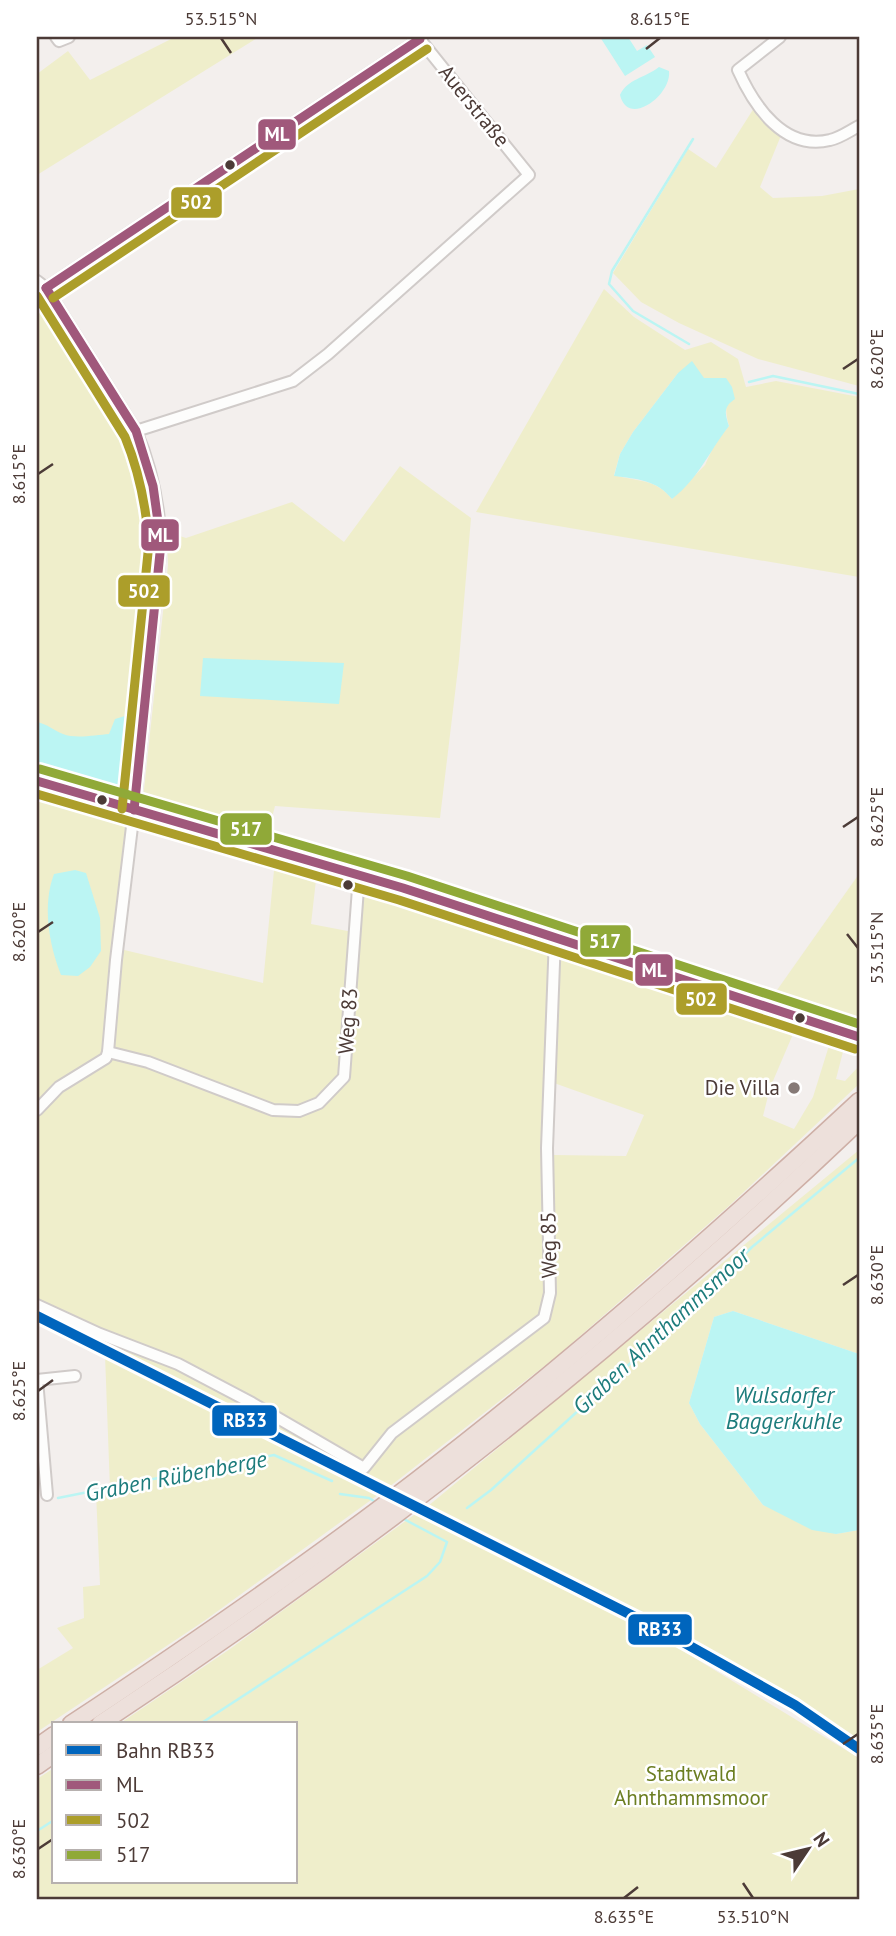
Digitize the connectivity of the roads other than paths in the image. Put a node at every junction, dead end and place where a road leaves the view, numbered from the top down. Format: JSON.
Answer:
{"nodes":[{"id":1,"x":780,"y":37,"type":"edge"},
{"id":2,"x":419,"y":38,"type":"edge"},
{"id":3,"x":859,"y":126,"type":"edge"},
{"id":4,"x":41,"y":284,"type":"edge"},
{"id":5,"x":136,"y":431,"type":"junction"},
{"id":6,"x":37,"y":781,"type":"edge"},
{"id":7,"x":134,"y":810,"type":"junction"},
{"id":8,"x":359,"y":875,"type":"junction"},
{"id":9,"x":555,"y":937,"type":"junction"},
{"id":10,"x":859,"y":1037,"type":"edge"},
{"id":11,"x":108,"y":1052,"type":"junction"},
{"id":12,"x":859,"y":1101,"type":"edge"},
{"id":13,"x":37,"y":1110,"type":"edge"},
{"id":14,"x":859,"y":1121,"type":"edge"},
{"id":15,"x":37,"y":1305,"type":"edge"},
{"id":16,"x":75,"y":1376,"type":"dead end"},
{"id":17,"x":37,"y":1380,"type":"edge"},
{"id":18,"x":47,"y":1495,"type":"dead end"},
{"id":19,"x":385,"y":1514,"type":"junction"},
{"id":20,"x":74,"y":1722,"type":"edge"},
{"id":21,"x":103,"y":1722,"type":"edge"},
{"id":22,"x":52,"y":1736,"type":"edge"},
{"id":23,"x":37,"y":1747,"type":"edge"},
{"id":24,"x":52,"y":1755,"type":"edge"},
{"id":25,"x":37,"y":1766,"type":"edge"}],
"edges":[{"from":1,"to":3,"type":"street"},
{"from":2,"to":4,"type":"street"},
{"from":2,"to":5,"type":"street","name":"Auerstraße"},
{"from":4,"to":5,"type":"street"},
{"from":5,"to":7,"type":"street"},
{"from":6,"to":7,"type":"street"},
{"from":7,"to":8,"type":"street"},
{"from":7,"to":11,"type":"street"},
{"from":8,"to":9,"type":"street"},
{"from":8,"to":11,"type":"street","name":"Weg 83"},
{"from":9,"to":10,"type":"street"},
{"from":9,"to":15,"type":"street","name":"Weg 85"},
{"from":11,"to":13,"type":"street"},
{"from":12,"to":19,"type":"highway"},
{"from":14,"to":19,"type":"highway"},
{"from":16,"to":17,"type":"street"},
{"from":17,"to":18,"type":"street"},
{"from":19,"to":20,"type":"highway"},
{"from":19,"to":21,"type":"highway"},
{"from":22,"to":23,"type":"highway"},
{"from":24,"to":25,"type":"highway"}]}
